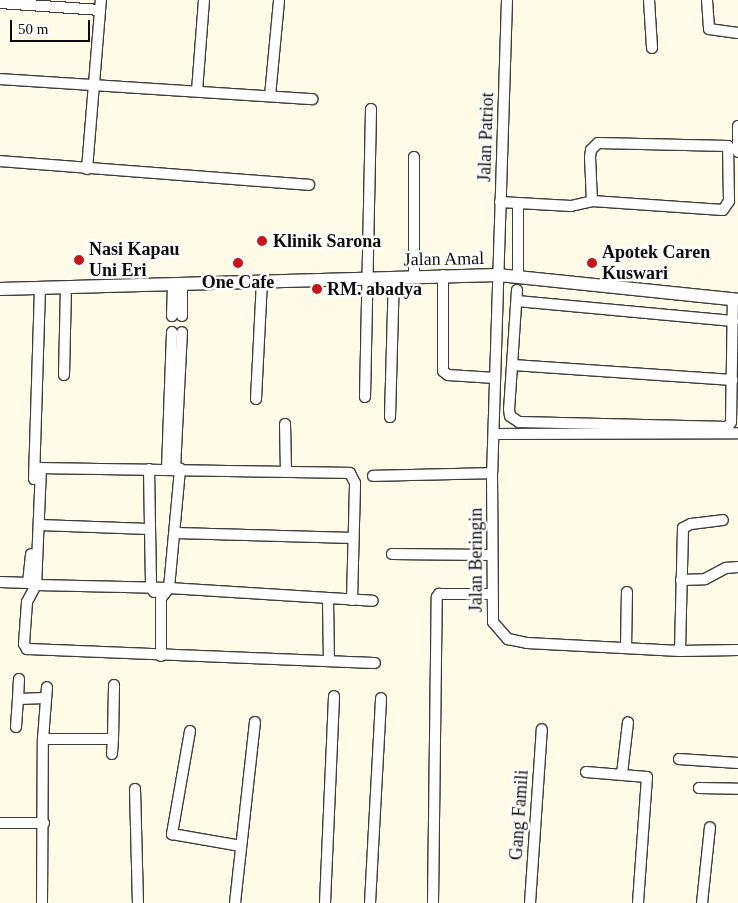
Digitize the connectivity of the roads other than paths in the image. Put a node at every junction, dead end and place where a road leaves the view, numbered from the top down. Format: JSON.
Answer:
{"nodes":[{"id":1,"x":204,"y":0,"type":"edge"},
{"id":2,"x":279,"y":0,"type":"edge"},
{"id":3,"x":506,"y":0,"type":"edge"},
{"id":4,"x":649,"y":0,"type":"edge"},
{"id":5,"x":707,"y":0,"type":"edge"},
{"id":6,"x":0,"y":3,"type":"edge"},
{"id":7,"x":100,"y":5,"type":"edge"},
{"id":8,"x":738,"y":33,"type":"edge"},
{"id":9,"x":652,"y":48,"type":"dead end"},
{"id":10,"x":0,"y":79,"type":"edge"},
{"id":11,"x":91,"y":85,"type":"junction"},
{"id":12,"x":197,"y":91,"type":"junction"},
{"id":13,"x":270,"y":96,"type":"junction"},
{"id":14,"x":312,"y":99,"type":"dead end"},
{"id":15,"x":371,"y":109,"type":"dead end"},
{"id":16,"x":738,"y":126,"type":"edge"},
{"id":17,"x":738,"y":152,"type":"edge"},
{"id":18,"x":414,"y":157,"type":"dead end"},
{"id":19,"x":0,"y":161,"type":"edge"},
{"id":20,"x":87,"y":169,"type":"junction"},
{"id":21,"x":308,"y":185,"type":"dead end"},
{"id":22,"x":592,"y":201,"type":"junction"},
{"id":23,"x":500,"y":202,"type":"junction"},
{"id":24,"x":518,"y":203,"type":"junction"},
{"id":25,"x":498,"y":275,"type":"junction"},
{"id":26,"x":443,"y":276,"type":"junction"},
{"id":27,"x":414,"y":277,"type":"junction"},
{"id":28,"x":370,"y":278,"type":"junction"},
{"id":29,"x":394,"y":278,"type":"junction"},
{"id":30,"x":262,"y":281,"type":"junction"},
{"id":31,"x":517,"y":283,"type":"junction"},
{"id":32,"x":178,"y":285,"type":"junction"},
{"id":33,"x":66,"y":286,"type":"junction"},
{"id":34,"x":40,"y":288,"type":"junction"},
{"id":35,"x":0,"y":289,"type":"edge"},
{"id":36,"x":736,"y":300,"type":"edge"},
{"id":37,"x":517,"y":301,"type":"junction"},
{"id":38,"x":177,"y":316,"type":"dead end"},
{"id":39,"x":733,"y":320,"type":"junction"},
{"id":40,"x":177,"y":332,"type":"dead end"},
{"id":41,"x":513,"y":364,"type":"junction"},
{"id":42,"x":64,"y":375,"type":"dead end"},
{"id":43,"x":495,"y":378,"type":"junction"},
{"id":44,"x":732,"y":380,"type":"junction"},
{"id":45,"x":366,"y":397,"type":"dead end"},
{"id":46,"x":256,"y":399,"type":"dead end"},
{"id":47,"x":390,"y":417,"type":"dead end"},
{"id":48,"x":285,"y":424,"type":"dead end"},
{"id":49,"x":738,"y":433,"type":"edge"},
{"id":50,"x":494,"y":434,"type":"junction"},
{"id":51,"x":149,"y":469,"type":"junction"},
{"id":52,"x":174,"y":469,"type":"junction"},
{"id":53,"x":286,"y":472,"type":"junction"},
{"id":54,"x":492,"y":473,"type":"junction"},
{"id":55,"x":373,"y":476,"type":"dead end"},
{"id":56,"x":723,"y":520,"type":"dead end"},
{"id":57,"x":39,"y":525,"type":"junction"},
{"id":58,"x":149,"y":529,"type":"junction"},
{"id":59,"x":176,"y":533,"type":"junction"},
{"id":60,"x":353,"y":538,"type":"junction"},
{"id":61,"x":392,"y":554,"type":"dead end"},
{"id":62,"x":492,"y":555,"type":"junction"},
{"id":63,"x":738,"y":567,"type":"edge"},
{"id":64,"x":681,"y":580,"type":"junction"},
{"id":65,"x":0,"y":582,"type":"edge"},
{"id":66,"x":36,"y":585,"type":"junction"},
{"id":67,"x":151,"y":588,"type":"junction"},
{"id":68,"x":169,"y":588,"type":"junction"},
{"id":69,"x":627,"y":592,"type":"dead end"},
{"id":70,"x":491,"y":594,"type":"junction"},
{"id":71,"x":160,"y":598,"type":"junction"},
{"id":72,"x":328,"y":600,"type":"junction"},
{"id":73,"x":352,"y":600,"type":"junction"},
{"id":74,"x":373,"y":601,"type":"dead end"},
{"id":75,"x":626,"y":648,"type":"junction"},
{"id":76,"x":738,"y":650,"type":"edge"},
{"id":77,"x":680,"y":651,"type":"junction"},
{"id":78,"x":161,"y":656,"type":"junction"},
{"id":79,"x":329,"y":661,"type":"junction"},
{"id":80,"x":375,"y":663,"type":"dead end"},
{"id":81,"x":19,"y":679,"type":"dead end"},
{"id":82,"x":114,"y":685,"type":"dead end"},
{"id":83,"x":48,"y":687,"type":"dead end"},
{"id":84,"x":334,"y":696,"type":"dead end"},
{"id":85,"x":18,"y":698,"type":"junction"},
{"id":86,"x":45,"y":698,"type":"junction"},
{"id":87,"x":380,"y":698,"type":"dead end"},
{"id":88,"x":255,"y":722,"type":"dead end"},
{"id":89,"x":628,"y":722,"type":"dead end"},
{"id":90,"x":16,"y":727,"type":"dead end"},
{"id":91,"x":542,"y":729,"type":"dead end"},
{"id":92,"x":190,"y":731,"type":"dead end"},
{"id":93,"x":43,"y":739,"type":"junction"},
{"id":94,"x":113,"y":740,"type":"junction"},
{"id":95,"x":112,"y":754,"type":"dead end"},
{"id":96,"x":679,"y":760,"type":"dead end"},
{"id":97,"x":738,"y":763,"type":"edge"},
{"id":98,"x":586,"y":772,"type":"dead end"},
{"id":99,"x":622,"y":774,"type":"junction"},
{"id":100,"x":699,"y":788,"type":"dead end"},
{"id":101,"x":135,"y":789,"type":"dead end"},
{"id":102,"x":738,"y":789,"type":"edge"},
{"id":103,"x":0,"y":823,"type":"edge"},
{"id":104,"x":44,"y":823,"type":"junction"},
{"id":105,"x":710,"y":827,"type":"dead end"},
{"id":106,"x":242,"y":846,"type":"junction"},
{"id":107,"x":42,"y":903,"type":"edge"},
{"id":108,"x":138,"y":903,"type":"edge"},
{"id":109,"x":235,"y":903,"type":"edge"},
{"id":110,"x":325,"y":903,"type":"edge"},
{"id":111,"x":370,"y":903,"type":"edge"},
{"id":112,"x":433,"y":903,"type":"edge"},
{"id":113,"x":530,"y":903,"type":"edge"},
{"id":114,"x":638,"y":903,"type":"edge"},
{"id":115,"x":702,"y":903,"type":"edge"}],
"edges":[{"from":1,"to":12,"type":"street"},
{"from":2,"to":13,"type":"street"},
{"from":3,"to":23,"type":"street","name":"Jalan Patriot"},
{"from":4,"to":9,"type":"street"},
{"from":5,"to":8,"type":"street"},
{"from":6,"to":7,"type":"street"},
{"from":7,"to":11,"type":"street"},
{"from":10,"to":11,"type":"street"},
{"from":11,"to":12,"type":"street"},
{"from":11,"to":20,"type":"street"},
{"from":12,"to":13,"type":"street"},
{"from":13,"to":14,"type":"street"},
{"from":15,"to":28,"type":"street"},
{"from":16,"to":17,"type":"street"},
{"from":18,"to":27,"type":"street"},
{"from":19,"to":20,"type":"street"},
{"from":20,"to":21,"type":"street"},
{"from":22,"to":22,"type":"street"},
{"from":22,"to":24,"type":"street"},
{"from":23,"to":24,"type":"street"},
{"from":23,"to":25,"type":"street","name":"Jalan Patriot"},
{"from":24,"to":31,"type":"street"},
{"from":25,"to":26,"type":"street","name":"Jalan Amal"},
{"from":25,"to":31,"type":"street","name":"Jalan Amal"},
{"from":25,"to":43,"type":"street","name":"Jalan Beringin"},
{"from":26,"to":27,"type":"street","name":"Jalan Amal"},
{"from":26,"to":43,"type":"street"},
{"from":27,"to":29,"type":"street","name":"Jalan Amal"},
{"from":28,"to":29,"type":"street","name":"Jalan Amal"},
{"from":28,"to":30,"type":"street","name":"Jalan Amal"},
{"from":28,"to":45,"type":"street"},
{"from":29,"to":47,"type":"street"},
{"from":30,"to":32,"type":"street","name":"Jalan Amal"},
{"from":30,"to":46,"type":"street"},
{"from":31,"to":36,"type":"street","name":"Jalan Amal"},
{"from":31,"to":37,"type":"street"},
{"from":32,"to":33,"type":"street","name":"Jalan Amal"},
{"from":32,"to":38,"type":"street"},
{"from":33,"to":34,"type":"street","name":"Jalan Amal"},
{"from":33,"to":42,"type":"street"},
{"from":34,"to":35,"type":"street","name":"Jalan Amal"},
{"from":34,"to":65,"type":"street"},
{"from":36,"to":39,"type":"street"},
{"from":37,"to":39,"type":"street"},
{"from":37,"to":41,"type":"street"},
{"from":39,"to":44,"type":"street"},
{"from":40,"to":52,"type":"street"},
{"from":41,"to":44,"type":"street"},
{"from":41,"to":44,"type":"street"},
{"from":43,"to":50,"type":"street","name":"Jalan Beringin"},
{"from":48,"to":53,"type":"street"},
{"from":49,"to":50,"type":"street"},
{"from":50,"to":54,"type":"street","name":"Jalan Beringin"},
{"from":51,"to":52,"type":"street"},
{"from":51,"to":57,"type":"street"},
{"from":51,"to":58,"type":"street"},
{"from":52,"to":53,"type":"street"},
{"from":52,"to":59,"type":"street"},
{"from":53,"to":60,"type":"street"},
{"from":54,"to":55,"type":"street"},
{"from":54,"to":62,"type":"street","name":"Jalan Beringin"},
{"from":56,"to":64,"type":"street"},
{"from":57,"to":58,"type":"street"},
{"from":57,"to":66,"type":"street"},
{"from":58,"to":67,"type":"street"},
{"from":59,"to":60,"type":"street"},
{"from":59,"to":68,"type":"street"},
{"from":60,"to":73,"type":"street"},
{"from":61,"to":62,"type":"street"},
{"from":62,"to":70,"type":"street","name":"Jalan Beringin"},
{"from":63,"to":64,"type":"street"},
{"from":64,"to":77,"type":"street"},
{"from":66,"to":67,"type":"street"},
{"from":66,"to":78,"type":"street"},
{"from":67,"to":68,"type":"street"},
{"from":67,"to":71,"type":"street"},
{"from":68,"to":71,"type":"street"},
{"from":68,"to":72,"type":"street"},
{"from":69,"to":75,"type":"street"},
{"from":70,"to":75,"type":"street","name":"Jalan Beringin"},
{"from":70,"to":112,"type":"street"},
{"from":71,"to":78,"type":"street"},
{"from":72,"to":73,"type":"street"},
{"from":72,"to":79,"type":"street"},
{"from":73,"to":74,"type":"street"},
{"from":75,"to":77,"type":"street","name":"Jalan Beringin"},
{"from":76,"to":77,"type":"street","name":"Jalan Beringin"},
{"from":78,"to":79,"type":"street"},
{"from":79,"to":80,"type":"street"},
{"from":81,"to":85,"type":"street"},
{"from":82,"to":94,"type":"street"},
{"from":83,"to":86,"type":"street"},
{"from":84,"to":110,"type":"street"},
{"from":85,"to":86,"type":"street"},
{"from":85,"to":90,"type":"street"},
{"from":86,"to":93,"type":"street"},
{"from":87,"to":111,"type":"street"},
{"from":88,"to":106,"type":"street"},
{"from":89,"to":99,"type":"street"},
{"from":91,"to":113,"type":"street","name":"Gang Famili"},
{"from":92,"to":106,"type":"street"},
{"from":93,"to":94,"type":"street"},
{"from":93,"to":104,"type":"street"},
{"from":94,"to":95,"type":"street"},
{"from":96,"to":97,"type":"street"},
{"from":98,"to":99,"type":"street"},
{"from":99,"to":114,"type":"street"},
{"from":100,"to":102,"type":"street"},
{"from":101,"to":108,"type":"street"},
{"from":103,"to":104,"type":"street"},
{"from":104,"to":107,"type":"street"},
{"from":105,"to":115,"type":"street"},
{"from":106,"to":109,"type":"street"}]}
